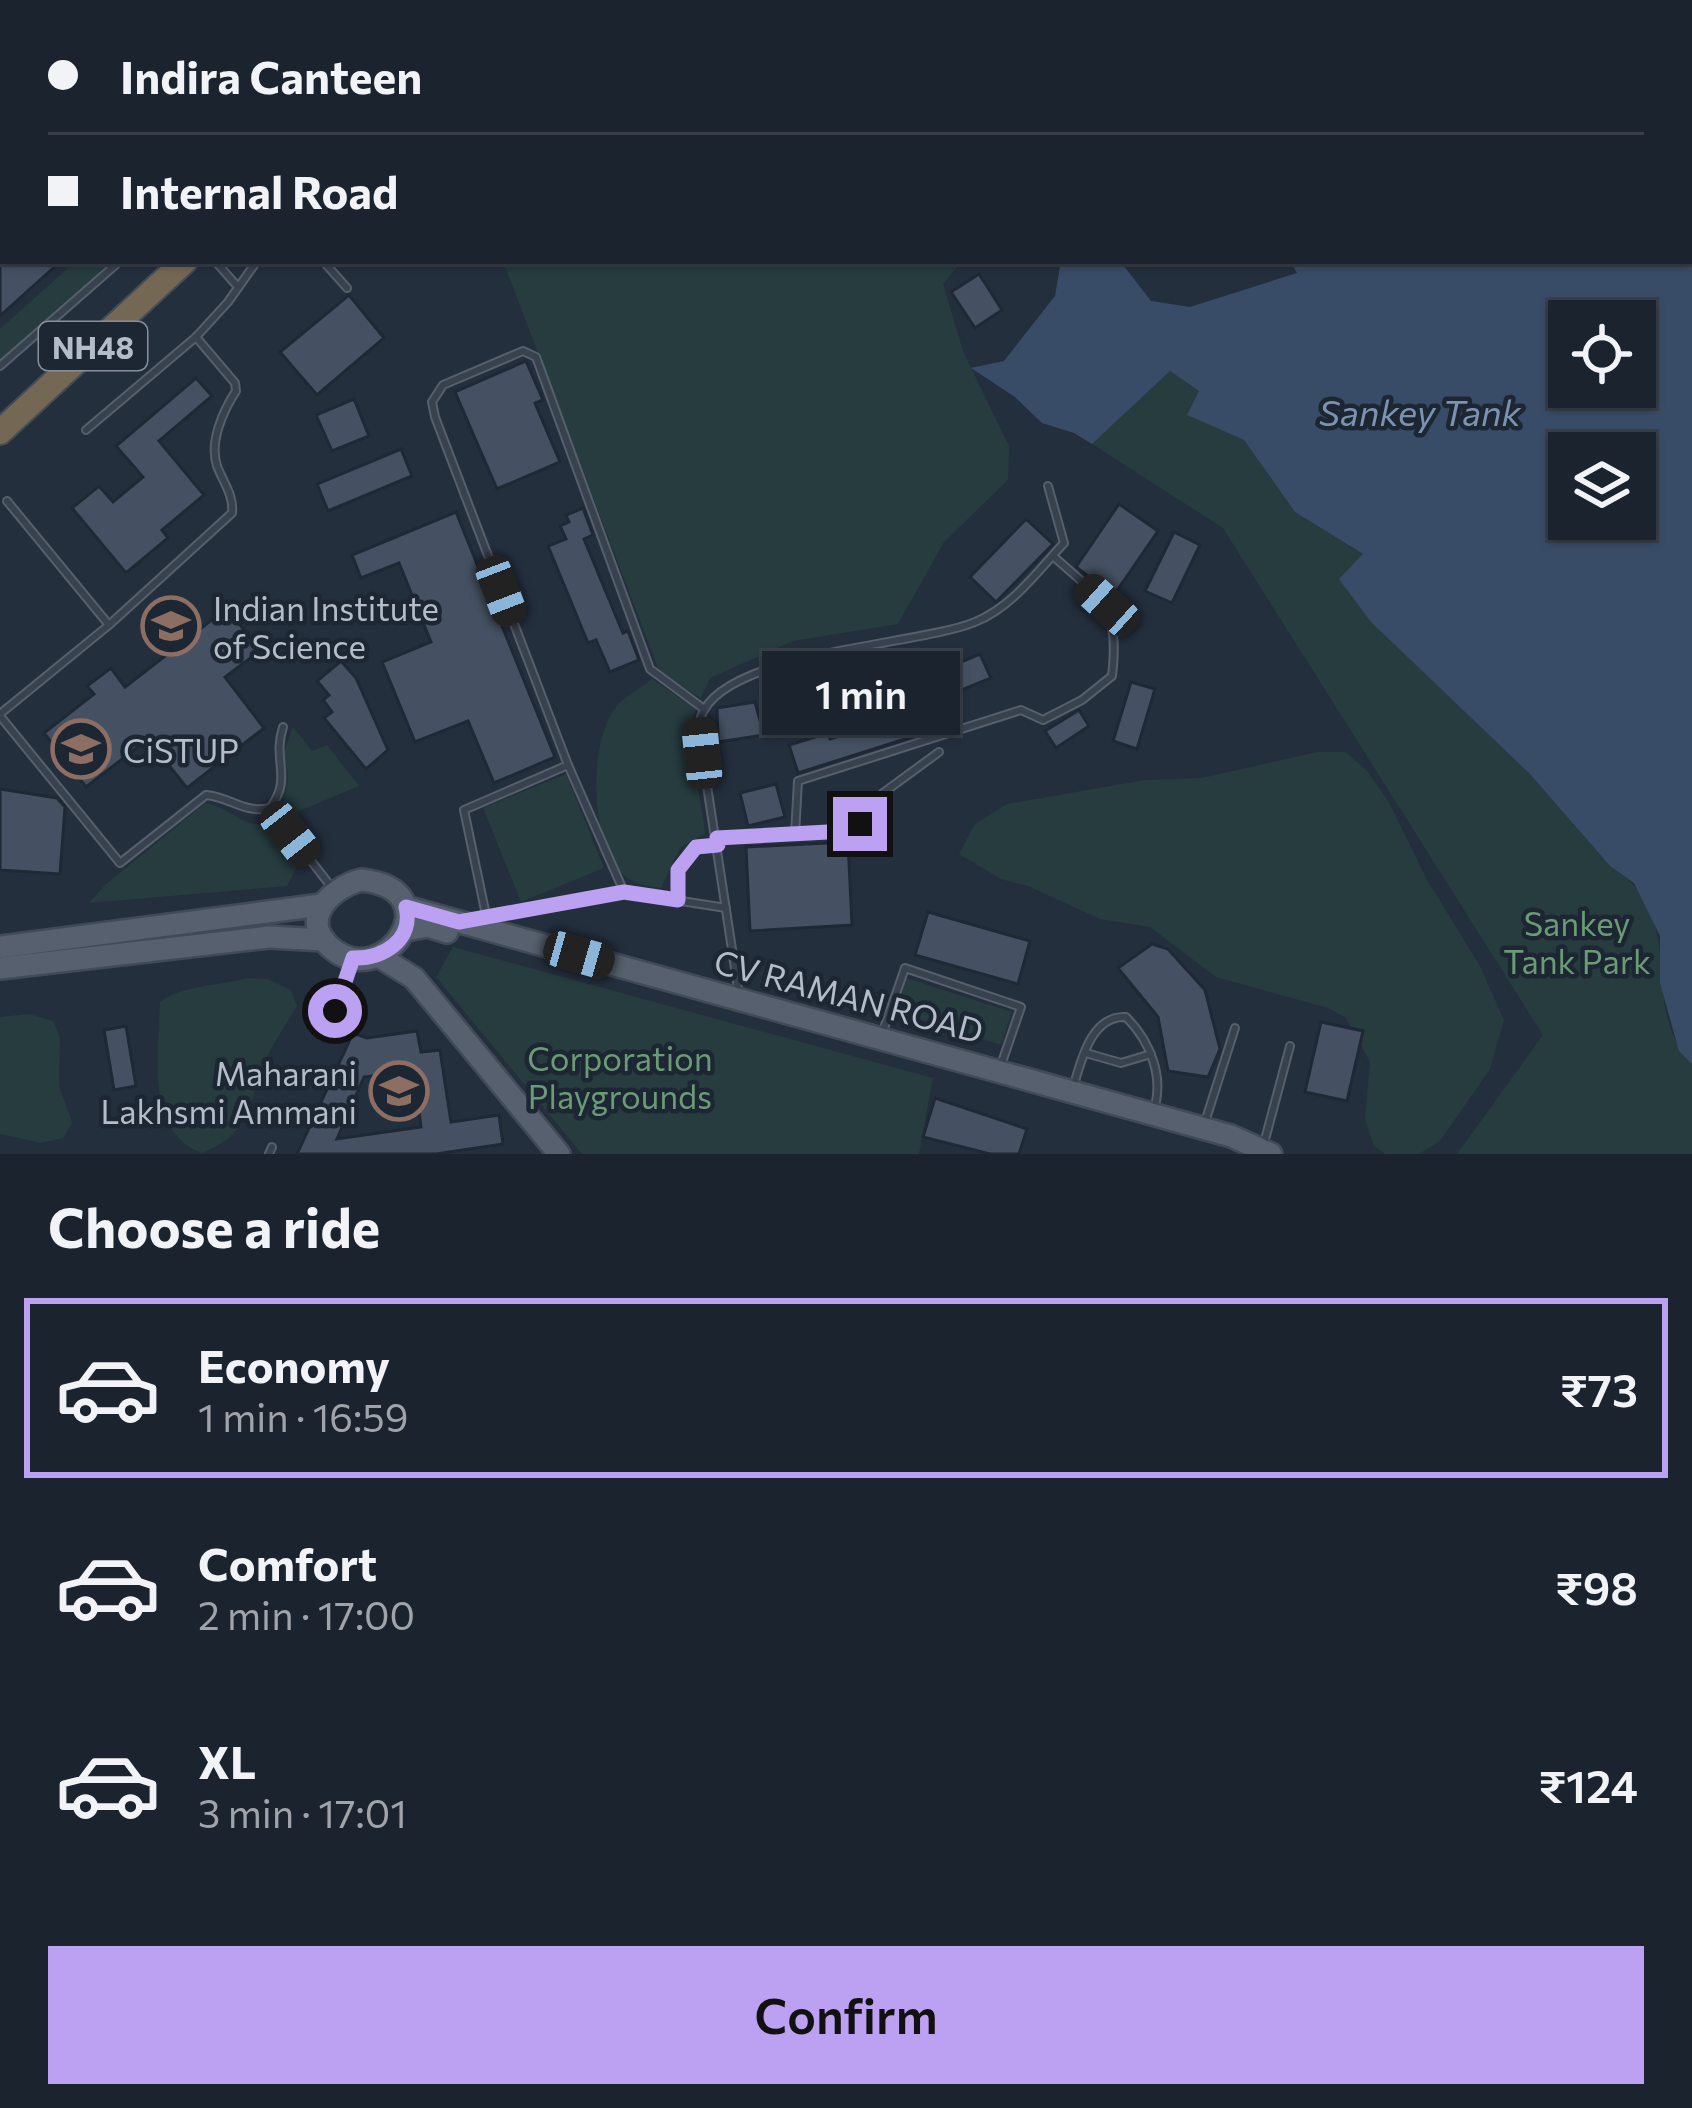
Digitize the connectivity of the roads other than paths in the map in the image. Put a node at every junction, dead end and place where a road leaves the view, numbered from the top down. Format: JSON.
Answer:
{"nodes":[{"id":1,"x":117,"y":264,"type":"edge"},
{"id":2,"x":163,"y":264,"type":"edge"},
{"id":3,"x":182,"y":264,"type":"edge"},
{"id":4,"x":218,"y":264,"type":"edge"},
{"id":5,"x":255,"y":264,"type":"edge"},
{"id":6,"x":326,"y":264,"type":"edge"},
{"id":7,"x":238,"y":287,"type":"junction"},
{"id":8,"x":347,"y":288,"type":"dead end"},
{"id":9,"x":196,"y":337,"type":"junction"},
{"id":10,"x":0,"y":366,"type":"edge"},
{"id":11,"x":0,"y":410,"type":"edge"},
{"id":12,"x":86,"y":430,"type":"dead end"},
{"id":13,"x":0,"y":432,"type":"edge"},
{"id":14,"x":1048,"y":485,"type":"dead end"},
{"id":15,"x":7,"y":501,"type":"dead end"},
{"id":16,"x":1053,"y":556,"type":"junction"},
{"id":17,"x":109,"y":625,"type":"junction"},
{"id":18,"x":704,"y":709,"type":"junction"},
{"id":19,"x":0,"y":715,"type":"edge"},
{"id":20,"x":283,"y":727,"type":"dead end"},
{"id":21,"x":939,"y":752,"type":"dead end"},
{"id":22,"x":568,"y":765,"type":"junction"},
{"id":23,"x":270,"y":808,"type":"junction"},
{"id":24,"x":795,"y":834,"type":"junction"},
{"id":25,"x":717,"y":841,"type":"junction"},
{"id":26,"x":624,"y":892,"type":"junction"},
{"id":27,"x":327,"y":897,"type":"junction"},
{"id":28,"x":678,"y":900,"type":"junction"},
{"id":29,"x":726,"y":908,"type":"junction"},
{"id":30,"x":486,"y":915,"type":"junction"},
{"id":31,"x":406,"y":918,"type":"junction"},
{"id":32,"x":459,"y":922,"type":"junction"},
{"id":33,"x":324,"y":940,"type":"junction"},
{"id":34,"x":0,"y":947,"type":"edge"},
{"id":35,"x":378,"y":956,"type":"junction"},
{"id":36,"x":353,"y":958,"type":"junction"},
{"id":37,"x":0,"y":968,"type":"edge"},
{"id":38,"x":739,"y":999,"type":"junction"},
{"id":39,"x":335,"y":1011,"type":"dead end"},
{"id":40,"x":1234,"y":1028,"type":"dead end"},
{"id":41,"x":881,"y":1038,"type":"junction"},
{"id":42,"x":1290,"y":1046,"type":"dead end"},
{"id":43,"x":1086,"y":1053,"type":"junction"},
{"id":44,"x":1150,"y":1054,"type":"junction"},
{"id":45,"x":999,"y":1071,"type":"junction"},
{"id":46,"x":1075,"y":1081,"type":"junction"},
{"id":47,"x":1155,"y":1106,"type":"junction"},
{"id":48,"x":1203,"y":1129,"type":"junction"},
{"id":49,"x":1264,"y":1152,"type":"edge"},
{"id":50,"x":559,"y":1154,"type":"edge"}],
"edges":[{"from":1,"to":10,"type":"lane"},
{"from":2,"to":11,"type":"highway","number":"NH48"},
{"from":3,"to":13,"type":"highway","number":"NH48"},
{"from":4,"to":7,"type":"lane"},
{"from":5,"to":7,"type":"lane"},
{"from":6,"to":8,"type":"lane"},
{"from":7,"to":9,"type":"lane"},
{"from":9,"to":12,"type":"lane"},
{"from":9,"to":17,"type":"lane"},
{"from":14,"to":16,"type":"lane"},
{"from":15,"to":17,"type":"lane"},
{"from":16,"to":18,"type":"lane"},
{"from":16,"to":24,"type":"lane"},
{"from":17,"to":19,"type":"lane"},
{"from":18,"to":22,"type":"lane"},
{"from":18,"to":25,"type":"lane"},
{"from":19,"to":23,"type":"lane"},
{"from":20,"to":23,"type":"lane"},
{"from":21,"to":24,"type":"lane"},
{"from":22,"to":26,"type":"lane"},
{"from":22,"to":30,"type":"lane"},
{"from":23,"to":27,"type":"lane"},
{"from":24,"to":25,"type":"lane"},
{"from":25,"to":28,"type":"lane"},
{"from":25,"to":29,"type":"lane"},
{"from":26,"to":28,"type":"lane"},
{"from":26,"to":30,"type":"lane"},
{"from":27,"to":31,"type":"main road"},
{"from":27,"to":33,"type":"main road"},
{"from":27,"to":34,"type":"main road"},
{"from":28,"to":29,"type":"lane"},
{"from":29,"to":38,"type":"lane"},
{"from":30,"to":32,"type":"lane"},
{"from":31,"to":32,"type":"main road","name":"CV RAMAN ROAD"},
{"from":31,"to":35,"type":"main road"},
{"from":31,"to":49,"type":"main road","name":"CV RAMAN ROAD"},
{"from":32,"to":38,"type":"main road","name":"CV RAMAN ROAD"},
{"from":33,"to":36,"type":"main road"},
{"from":33,"to":37,"type":"main road"},
{"from":35,"to":36,"type":"main road"},
{"from":35,"to":50,"type":"main road"},
{"from":36,"to":39,"type":"lane"},
{"from":38,"to":41,"type":"main road","name":"CV RAMAN ROAD"},
{"from":40,"to":48,"type":"lane"},
{"from":41,"to":45,"type":"main road","name":"CV RAMAN ROAD"},
{"from":41,"to":45,"type":"lane"},
{"from":42,"to":49,"type":"lane"},
{"from":43,"to":44,"type":"lane"},
{"from":43,"to":44,"type":"lane"},
{"from":43,"to":46,"type":"lane"},
{"from":44,"to":47,"type":"lane"},
{"from":45,"to":46,"type":"main road","name":"CV RAMAN ROAD"},
{"from":46,"to":47,"type":"main road","name":"CV RAMAN ROAD"},
{"from":47,"to":48,"type":"main road","name":"CV RAMAN ROAD"},
{"from":48,"to":49,"type":"main road","name":"CV RAMAN ROAD"}]}
